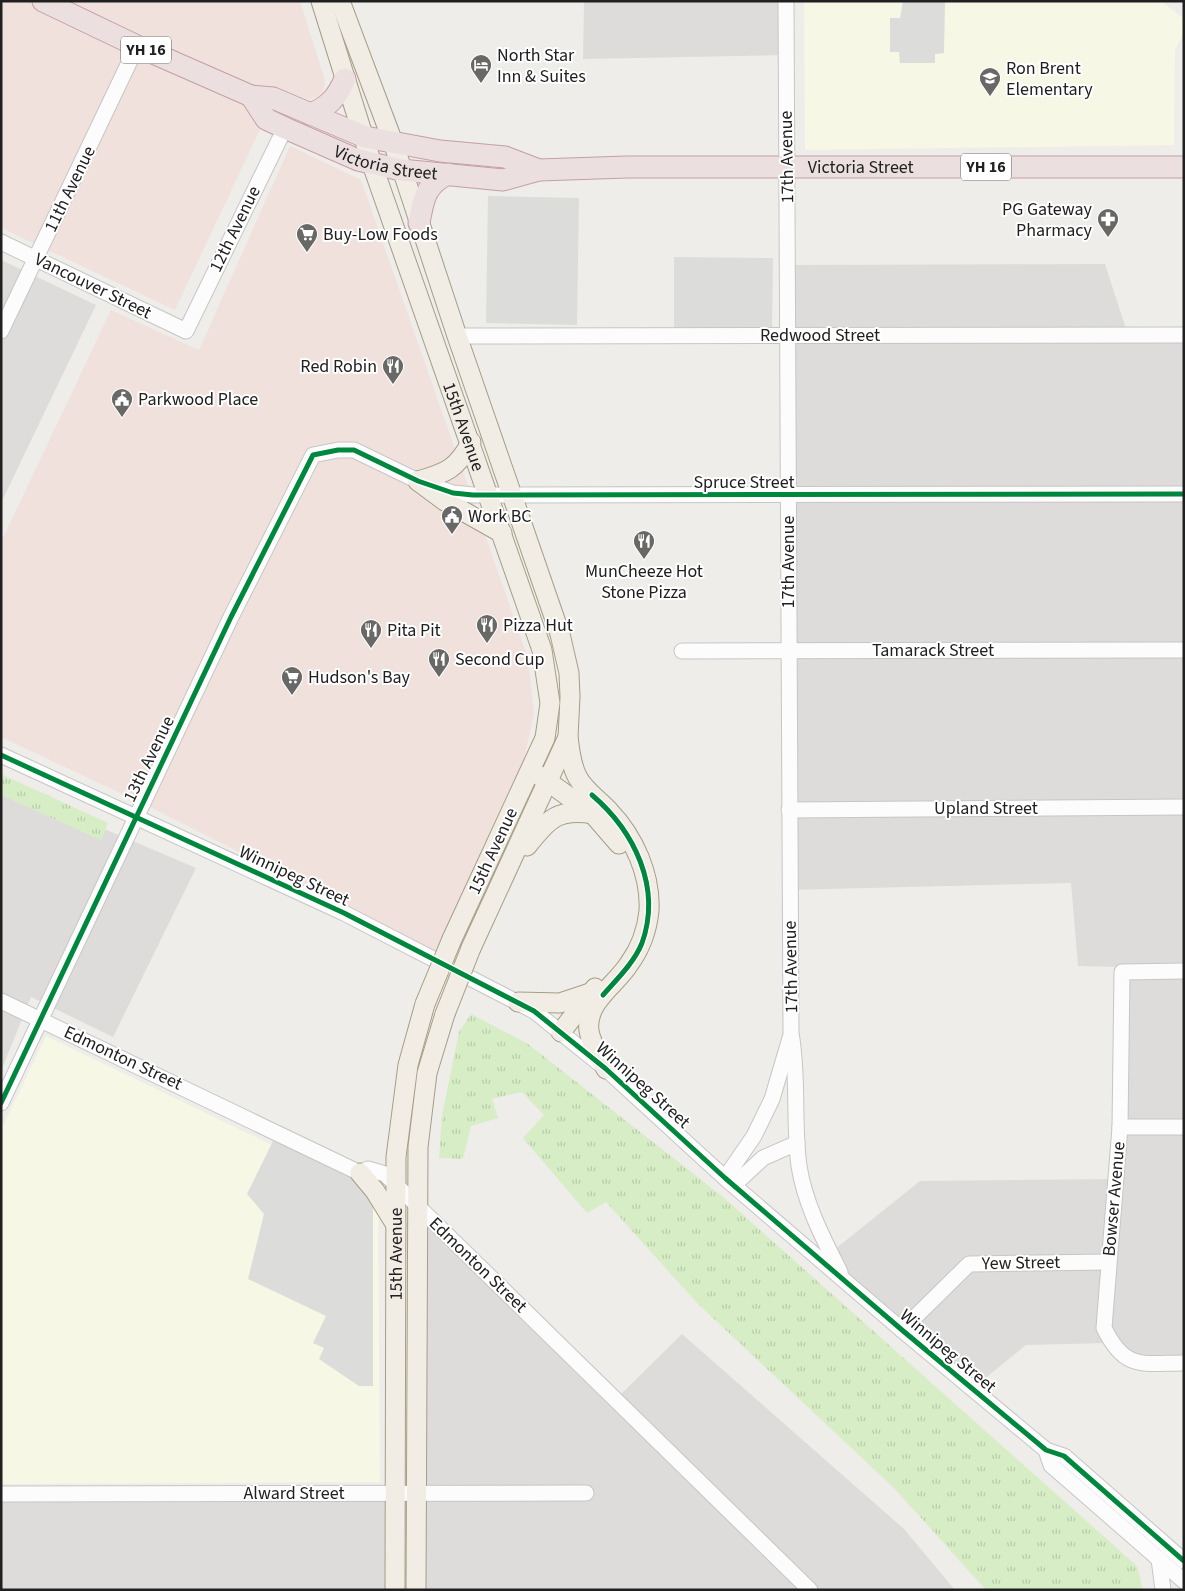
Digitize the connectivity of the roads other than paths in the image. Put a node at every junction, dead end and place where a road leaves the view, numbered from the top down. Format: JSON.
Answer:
{"nodes":[{"id":1,"x":43,"y":1,"type":"edge"},
{"id":2,"x":321,"y":1,"type":"edge"},
{"id":3,"x":340,"y":1,"type":"edge"},
{"id":4,"x":786,"y":1,"type":"edge"},
{"id":5,"x":137,"y":46,"type":"junction"},
{"id":6,"x":345,"y":79,"type":"junction"},
{"id":7,"x":251,"y":96,"type":"junction"},
{"id":8,"x":310,"y":114,"type":"junction"},
{"id":9,"x":285,"y":128,"type":"junction"},
{"id":10,"x":365,"y":137,"type":"junction"},
{"id":11,"x":394,"y":142,"type":"junction"},
{"id":12,"x":372,"y":164,"type":"junction"},
{"id":13,"x":787,"y":167,"type":"junction"},
{"id":14,"x":1184,"y":167,"type":"edge"},
{"id":15,"x":401,"y":170,"type":"junction"},
{"id":16,"x":538,"y":170,"type":"junction"},
{"id":17,"x":448,"y":174,"type":"junction"},
{"id":18,"x":419,"y":223,"type":"junction"},
{"id":19,"x":1,"y":242,"type":"edge"},
{"id":20,"x":36,"y":259,"type":"junction"},
{"id":21,"x":186,"y":330,"type":"joint"},
{"id":22,"x":1,"y":331,"type":"edge"},
{"id":23,"x":788,"y":335,"type":"junction"},
{"id":24,"x":1184,"y":335,"type":"edge"},
{"id":25,"x":457,"y":336,"type":"junction"},
{"id":26,"x":471,"y":442,"type":"junction"},
{"id":27,"x":313,"y":455,"type":"joint"},
{"id":28,"x":418,"y":481,"type":"junction"},
{"id":29,"x":512,"y":494,"type":"junction"},
{"id":30,"x":1184,"y":494,"type":"edge"},
{"id":31,"x":489,"y":495,"type":"junction"},
{"id":32,"x":788,"y":496,"type":"junction"},
{"id":33,"x":502,"y":533,"type":"junction"},
{"id":34,"x":788,"y":650,"type":"junction"},
{"id":35,"x":1184,"y":650,"type":"edge"},
{"id":36,"x":682,"y":651,"type":"dead end"},
{"id":37,"x":568,"y":738,"type":"junction"},
{"id":38,"x":1,"y":755,"type":"edge"},
{"id":39,"x":531,"y":770,"type":"junction"},
{"id":40,"x":549,"y":782,"type":"junction"},
{"id":41,"x":1184,"y":807,"type":"edge"},
{"id":42,"x":789,"y":810,"type":"junction"},
{"id":43,"x":593,"y":814,"type":"junction"},
{"id":44,"x":135,"y":818,"type":"junction"},
{"id":45,"x":506,"y":873,"type":"junction"},
{"id":46,"x":1184,"y":970,"type":"edge"},
{"id":47,"x":591,"y":993,"type":"junction"},
{"id":48,"x":1,"y":1001,"type":"edge"},
{"id":49,"x":518,"y":1002,"type":"junction"},
{"id":50,"x":40,"y":1019,"type":"junction"},
{"id":51,"x":561,"y":1032,"type":"junction"},
{"id":52,"x":791,"y":1033,"type":"junction"},
{"id":53,"x":606,"y":1069,"type":"junction"},
{"id":54,"x":1,"y":1103,"type":"edge"},
{"id":55,"x":1120,"y":1127,"type":"junction"},
{"id":56,"x":1184,"y":1127,"type":"edge"},
{"id":57,"x":797,"y":1143,"type":"junction"},
{"id":58,"x":360,"y":1173,"type":"junction"},
{"id":59,"x":395,"y":1182,"type":"junction"},
{"id":60,"x":730,"y":1182,"type":"junction"},
{"id":61,"x":417,"y":1205,"type":"junction"},
{"id":62,"x":396,"y":1226,"type":"junction"},
{"id":63,"x":1108,"y":1262,"type":"junction"},
{"id":64,"x":843,"y":1278,"type":"junction"},
{"id":65,"x":902,"y":1330,"type":"junction"},
{"id":66,"x":1184,"y":1363,"type":"edge"},
{"id":67,"x":1046,"y":1450,"type":"junction"},
{"id":68,"x":396,"y":1493,"type":"junction"},
{"id":69,"x":416,"y":1493,"type":"junction"},
{"id":70,"x":586,"y":1493,"type":"dead end"},
{"id":71,"x":1,"y":1494,"type":"edge"},
{"id":72,"x":1159,"y":1560,"type":"junction"},
{"id":73,"x":1184,"y":1560,"type":"edge"},
{"id":74,"x":1184,"y":1581,"type":"edge"},
{"id":75,"x":395,"y":1590,"type":"edge"},
{"id":76,"x":416,"y":1590,"type":"edge"},
{"id":77,"x":810,"y":1590,"type":"edge"},
{"id":78,"x":1163,"y":1590,"type":"edge"}],
"edges":[{"from":1,"to":5,"type":"highway","name":"Victoria Street","number":"YH 16"},
{"from":2,"to":6,"type":"main road","name":"15th Avenue"},
{"from":3,"to":11,"type":"main road","name":"15th Avenue"},
{"from":4,"to":13,"type":"street","name":"17th Avenue"},
{"from":5,"to":7,"type":"highway","name":"Victoria Street","number":"YH 16"},
{"from":5,"to":20,"type":"street","name":"11th Avenue"},
{"from":6,"to":8,"type":"highway"},
{"from":6,"to":10,"type":"main road","name":"15th Avenue"},
{"from":7,"to":8,"type":"highway","name":"Victoria Street","number":"YH 16"},
{"from":7,"to":9,"type":"highway","name":"Victoria Street","number":"YH 16"},
{"from":8,"to":10,"type":"highway","name":"Victoria Street","number":"YH 16"},
{"from":9,"to":12,"type":"highway","name":"Victoria Street","number":"YH 16"},
{"from":9,"to":21,"type":"street","name":"12th Avenue"},
{"from":10,"to":11,"type":"highway","name":"Victoria Street","number":"YH 16"},
{"from":10,"to":12,"type":"main road","name":"15th Avenue"},
{"from":11,"to":15,"type":"main road","name":"15th Avenue"},
{"from":11,"to":16,"type":"highway","name":"Victoria Street","number":"YH 16"},
{"from":12,"to":15,"type":"highway","name":"Victoria Street","number":"YH 16"},
{"from":12,"to":26,"type":"main road","name":"15th Avenue"},
{"from":13,"to":14,"type":"highway","name":"Victoria Street","number":"YH 16"},
{"from":13,"to":16,"type":"highway","name":"Victoria Street","number":"YH 16"},
{"from":13,"to":23,"type":"street","name":"17th Avenue"},
{"from":15,"to":17,"type":"highway","name":"Victoria Street","number":"YH 16"},
{"from":15,"to":18,"type":"main road","name":"15th Avenue"},
{"from":16,"to":17,"type":"highway","name":"Victoria Street","number":"YH 16"},
{"from":17,"to":18,"type":"highway"},
{"from":18,"to":25,"type":"main road","name":"15th Avenue"},
{"from":19,"to":20,"type":"street","name":"Vancouver Street"},
{"from":20,"to":21,"type":"street","name":"Vancouver Street"},
{"from":20,"to":22,"type":"street","name":"11th Avenue"},
{"from":23,"to":24,"type":"street","name":"Redwood Street"},
{"from":23,"to":25,"type":"street","name":"Redwood Street"},
{"from":23,"to":32,"type":"street","name":"17th Avenue"},
{"from":25,"to":29,"type":"main road","name":"15th Avenue"},
{"from":26,"to":28,"type":"main road"},
{"from":26,"to":31,"type":"main road","name":"15th Avenue"},
{"from":27,"to":28,"type":"street","name":"Spruce Street"},
{"from":27,"to":44,"type":"street","name":"13th Avenue"},
{"from":28,"to":31,"type":"street","name":"Spruce Street"},
{"from":28,"to":33,"type":"main road"},
{"from":29,"to":31,"type":"street","name":"Spruce Street"},
{"from":29,"to":32,"type":"street","name":"Spruce Street"},
{"from":29,"to":37,"type":"main road","name":"15th Avenue"},
{"from":30,"to":32,"type":"street","name":"Spruce Street"},
{"from":31,"to":33,"type":"main road","name":"15th Avenue"},
{"from":32,"to":34,"type":"street","name":"17th Avenue"},
{"from":33,"to":39,"type":"main road","name":"15th Avenue"},
{"from":34,"to":35,"type":"street","name":"Tamarack Street"},
{"from":34,"to":36,"type":"street","name":"Tamarack Street"},
{"from":34,"to":42,"type":"street","name":"17th Avenue"},
{"from":37,"to":40,"type":"main road","name":"15th Avenue"},
{"from":37,"to":53,"type":"main road"},
{"from":38,"to":44,"type":"street","name":"Winnipeg Street"},
{"from":39,"to":40,"type":"main road"},
{"from":39,"to":59,"type":"main road","name":"15th Avenue","bridge":true},
{"from":40,"to":43,"type":"main road"},
{"from":40,"to":45,"type":"main road","name":"15th Avenue"},
{"from":41,"to":42,"type":"street","name":"Upland Street"},
{"from":42,"to":52,"type":"street","name":"17th Avenue"},
{"from":43,"to":45,"type":"main road"},
{"from":43,"to":47,"type":"main road"},
{"from":44,"to":49,"type":"street","name":"Winnipeg Street"},
{"from":44,"to":50,"type":"street","name":"13th Avenue"},
{"from":45,"to":61,"type":"main road","name":"15th Avenue","bridge":true},
{"from":46,"to":55,"type":"street","name":"Bowser Avenue"},
{"from":47,"to":49,"type":"main road"},
{"from":47,"to":51,"type":"main road"},
{"from":48,"to":50,"type":"street","name":"Edmonton Street"},
{"from":49,"to":51,"type":"street","name":"Winnipeg Street"},
{"from":50,"to":54,"type":"street","name":"13th Avenue"},
{"from":50,"to":58,"type":"street","name":"Edmonton Street"},
{"from":51,"to":53,"type":"street","name":"Winnipeg Street"},
{"from":52,"to":57,"type":"street","name":"17th Avenue"},
{"from":52,"to":60,"type":"street","name":"17th Avenue"},
{"from":53,"to":60,"type":"street","name":"Winnipeg Street"},
{"from":55,"to":56,"type":"street"},
{"from":55,"to":63,"type":"street","name":"Bowser Avenue"},
{"from":57,"to":60,"type":"street"},
{"from":57,"to":64,"type":"street","name":"17th Avenue"},
{"from":58,"to":59,"type":"street","name":"Edmonton Street"},
{"from":58,"to":62,"type":"main road"},
{"from":59,"to":61,"type":"street","name":"Edmonton Street"},
{"from":59,"to":62,"type":"main road","name":"15th Avenue"},
{"from":60,"to":64,"type":"street","name":"Winnipeg Street"},
{"from":61,"to":69,"type":"main road","name":"15th Avenue"},
{"from":61,"to":77,"type":"street","name":"Edmonton Street"},
{"from":62,"to":68,"type":"main road","name":"15th Avenue"},
{"from":63,"to":65,"type":"street","name":"Yew Street"},
{"from":63,"to":66,"type":"street","name":"Bowser Avenue"},
{"from":64,"to":65,"type":"street","name":"Winnipeg Street"},
{"from":65,"to":67,"type":"street","name":"Winnipeg Street"},
{"from":67,"to":72,"type":"street","name":"Winnipeg Street"},
{"from":67,"to":73,"type":"street","name":"Winnipeg Street"},
{"from":68,"to":69,"type":"street","name":"Alward Street"},
{"from":68,"to":71,"type":"street","name":"Alward Street"},
{"from":68,"to":75,"type":"main road","name":"15th Avenue"},
{"from":69,"to":70,"type":"street","name":"Alward Street"},
{"from":69,"to":76,"type":"main road","name":"15th Avenue"},
{"from":72,"to":74,"type":"street","name":"Winnipeg Street"},
{"from":72,"to":78,"type":"street"}]}
